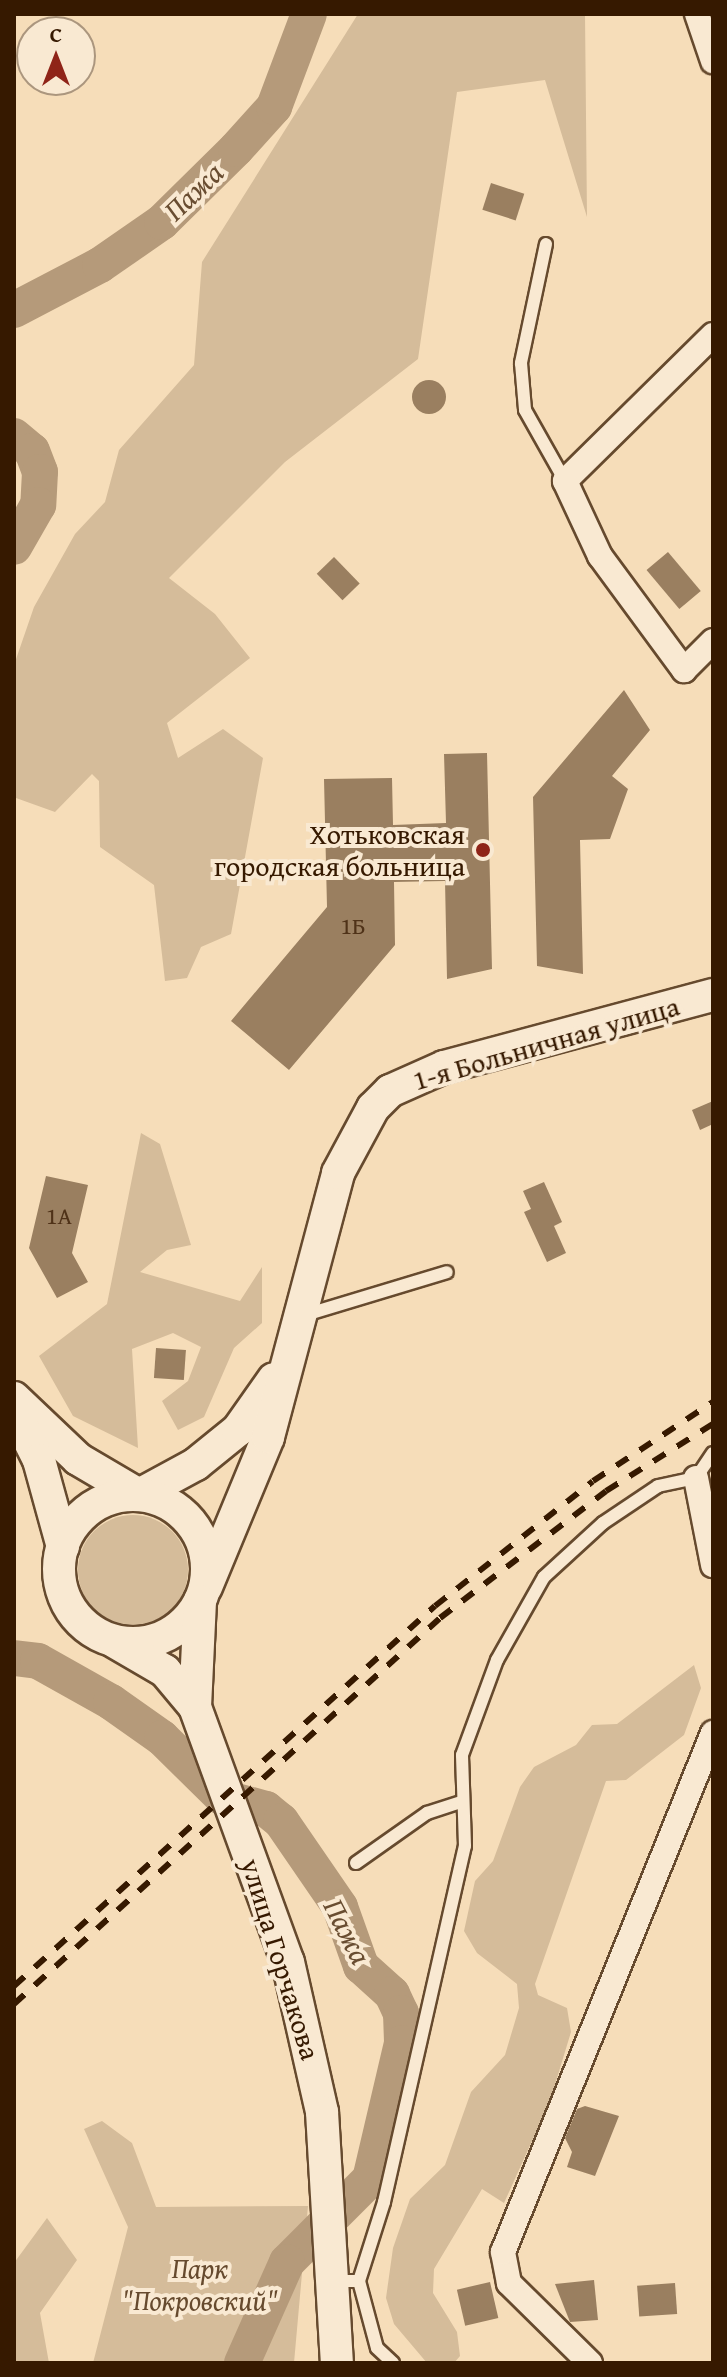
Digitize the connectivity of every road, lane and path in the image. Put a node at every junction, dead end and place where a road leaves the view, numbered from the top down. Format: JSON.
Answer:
{"nodes":[{"id":1,"x":697,"y":14,"type":"edge"},
{"id":2,"x":713,"y":61,"type":"edge"},
{"id":3,"x":546,"y":244,"type":"dead end"},
{"id":4,"x":713,"y":335,"type":"edge"},
{"id":5,"x":565,"y":481,"type":"junction"},
{"id":6,"x":713,"y":641,"type":"edge"},
{"id":7,"x":713,"y":995,"type":"edge"},
{"id":8,"x":447,"y":1272,"type":"dead end"},
{"id":9,"x":297,"y":1318,"type":"junction"},
{"id":10,"x":284,"y":1366,"type":"junction"},
{"id":11,"x":14,"y":1398,"type":"edge"},
{"id":12,"x":14,"y":1410,"type":"edge"},
{"id":13,"x":713,"y":1453,"type":"edge"},
{"id":14,"x":696,"y":1478,"type":"junction"},
{"id":15,"x":139,"y":1495,"type":"junction"},
{"id":16,"x":63,"y":1547,"type":"junction"},
{"id":17,"x":713,"y":1565,"type":"edge"},
{"id":18,"x":203,"y":1594,"type":"junction"},
{"id":19,"x":112,"y":1640,"type":"junction"},
{"id":20,"x":195,"y":1707,"type":"junction"},
{"id":21,"x":713,"y":1733,"type":"edge"},
{"id":22,"x":461,"y":1802,"type":"junction"},
{"id":23,"x":356,"y":1863,"type":"dead end"},
{"id":24,"x":348,"y":2281,"type":"junction"},
{"id":25,"x":337,"y":2363,"type":"edge"},
{"id":26,"x":393,"y":2363,"type":"edge"},
{"id":27,"x":590,"y":2363,"type":"edge"}],
"edges":[{"from":1,"to":2,"type":"street"},
{"from":3,"to":5,"type":"lane"},
{"from":4,"to":5,"type":"street"},
{"from":5,"to":6,"type":"street"},
{"from":7,"to":9,"type":"main road","name":"1-я Больничная улица"},
{"from":8,"to":9,"type":"lane"},
{"from":9,"to":10,"type":"main road","name":"1-я Больничная улица"},
{"from":10,"to":15,"type":"main road"},
{"from":10,"to":18,"type":"main road","name":"1-я Больничная улица"},
{"from":11,"to":15,"type":"main road"},
{"from":12,"to":16,"type":"main road"},
{"from":13,"to":14,"type":"lane"},
{"from":14,"to":17,"type":"street"},
{"from":14,"to":22,"type":"lane"},
{"from":15,"to":16,"type":"main road"},
{"from":15,"to":18,"type":"main road"},
{"from":16,"to":19,"type":"main road"},
{"from":18,"to":19,"type":"main road"},
{"from":18,"to":20,"type":"main road"},
{"from":19,"to":20,"type":"main road"},
{"from":20,"to":24,"type":"main road","name":"улица Горчакова"},
{"from":21,"to":27,"type":"street"},
{"from":22,"to":23,"type":"lane"},
{"from":22,"to":24,"type":"lane"},
{"from":24,"to":25,"type":"main road","name":"улица Горчакова"},
{"from":24,"to":26,"type":"lane"}]}
